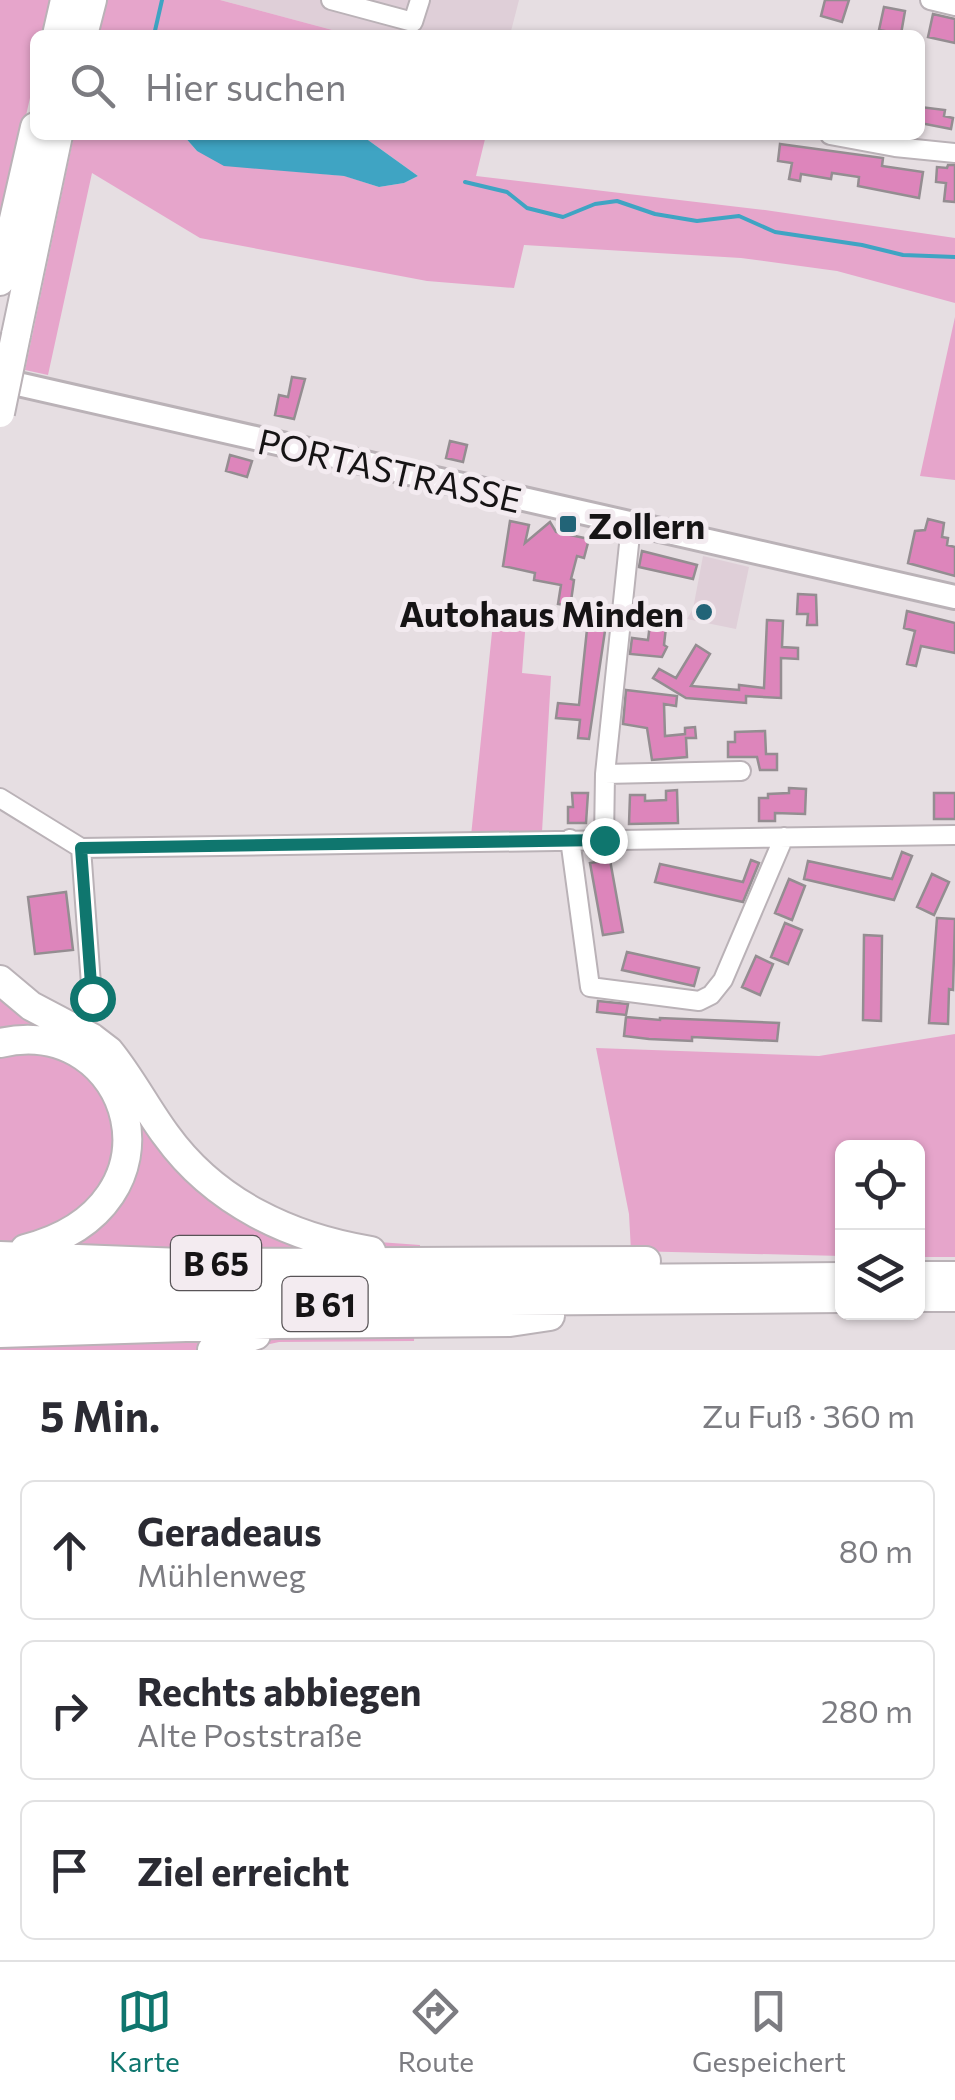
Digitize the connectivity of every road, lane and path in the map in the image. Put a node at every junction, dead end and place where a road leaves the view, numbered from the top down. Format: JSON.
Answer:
{"nodes":[{"id":1,"x":65,"y":0,"type":"edge"},
{"id":2,"x":92,"y":0,"type":"edge"},
{"id":3,"x":331,"y":0,"type":"edge"},
{"id":4,"x":420,"y":0,"type":"edge"},
{"id":5,"x":930,"y":0,"type":"edge"},
{"id":6,"x":955,"y":6,"type":"edge"},
{"id":7,"x":58,"y":30,"type":"edge"},
{"id":8,"x":84,"y":30,"type":"edge"},
{"id":9,"x":32,"y":140,"type":"edge"},
{"id":10,"x":57,"y":140,"type":"edge"},
{"id":11,"x":865,"y":140,"type":"edge"},
{"id":12,"x":955,"y":153,"type":"edge"},
{"id":13,"x":0,"y":280,"type":"edge"},
{"id":14,"x":0,"y":380,"type":"edge"},
{"id":15,"x":0,"y":413,"type":"edge"},
{"id":16,"x":630,"y":525,"type":"junction"},
{"id":17,"x":955,"y":597,"type":"edge"},
{"id":18,"x":741,"y":772,"type":"dead end"},
{"id":19,"x":606,"y":774,"type":"junction"},
{"id":20,"x":0,"y":798,"type":"edge"},
{"id":21,"x":955,"y":835,"type":"edge"},
{"id":22,"x":784,"y":837,"type":"junction"},
{"id":23,"x":570,"y":839,"type":"junction"},
{"id":24,"x":604,"y":840,"type":"junction"},
{"id":25,"x":81,"y":848,"type":"junction"},
{"id":26,"x":0,"y":980,"type":"edge"},
{"id":27,"x":92,"y":998,"type":"dead end"},
{"id":28,"x":0,"y":1043,"type":"edge"},
{"id":29,"x":0,"y":1256,"type":"edge"},
{"id":30,"x":432,"y":1262,"type":"junction"},
{"id":31,"x":925,"y":1276,"type":"edge"},
{"id":32,"x":955,"y":1276,"type":"edge"},
{"id":33,"x":835,"y":1277,"type":"edge"},
{"id":34,"x":806,"y":1278,"type":"junction"},
{"id":35,"x":0,"y":1284,"type":"edge"},
{"id":36,"x":955,"y":1296,"type":"edge"},
{"id":37,"x":925,"y":1297,"type":"edge"},
{"id":38,"x":835,"y":1298,"type":"edge"},
{"id":39,"x":650,"y":1300,"type":"junction"},
{"id":40,"x":0,"y":1305,"type":"edge"},
{"id":41,"x":317,"y":1324,"type":"junction"},
{"id":42,"x":0,"y":1333,"type":"edge"},
{"id":43,"x":0,"y":1348,"type":"edge"},
{"id":44,"x":8,"y":1350,"type":"edge"},
{"id":45,"x":212,"y":1350,"type":"edge"}],
"edges":[{"from":1,"to":7,"type":"highway"},
{"from":2,"to":8,"type":"highway"},
{"from":3,"to":4,"type":"street"},
{"from":5,"to":6,"type":"street"},
{"from":9,"to":13,"type":"highway"},
{"from":10,"to":15,"type":"highway","bridge":true},
{"from":11,"to":12,"type":"street"},
{"from":14,"to":16,"type":"main road","name":"PORTASTRASSE"},
{"from":16,"to":17,"type":"main road","name":"PORTASTRASSE"},
{"from":16,"to":19,"type":"street"},
{"from":18,"to":19,"type":"street"},
{"from":19,"to":24,"type":"street"},
{"from":20,"to":25,"type":"street"},
{"from":21,"to":22,"type":"street"},
{"from":22,"to":23,"type":"street"},
{"from":22,"to":24,"type":"street"},
{"from":23,"to":24,"type":"street"},
{"from":23,"to":25,"type":"street"},
{"from":25,"to":27,"type":"street"},
{"from":26,"to":30,"type":"highway"},
{"from":28,"to":29,"type":"highway"},
{"from":29,"to":30,"type":"highway","number":"B 65"},
{"from":30,"to":34,"type":"highway","number":"B 65"},
{"from":31,"to":32,"type":"highway"},
{"from":33,"to":34,"type":"highway","number":"B 61"},
{"from":34,"to":35,"type":"highway","number":"B 61"},
{"from":36,"to":37,"type":"highway"},
{"from":38,"to":39,"type":"highway","number":"B 61"},
{"from":39,"to":40,"type":"highway","number":"B 61"},
{"from":39,"to":41,"type":"highway","number":"B 65"},
{"from":41,"to":42,"type":"highway"},
{"from":41,"to":45,"type":"highway","number":"B 65"},
{"from":43,"to":44,"type":"highway"}]}
